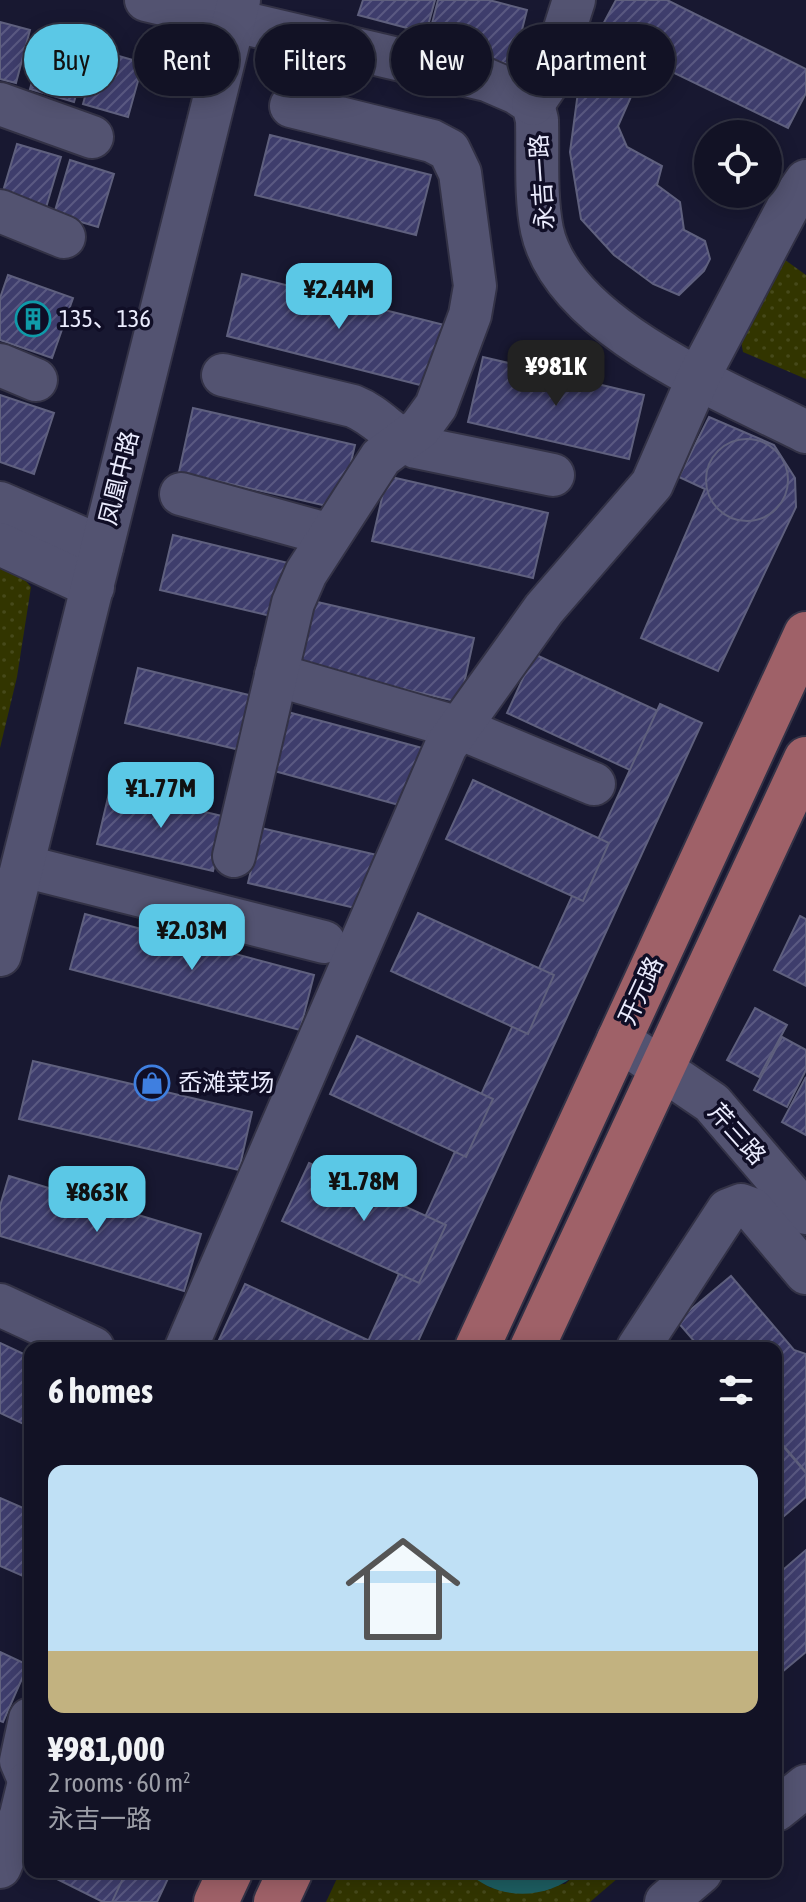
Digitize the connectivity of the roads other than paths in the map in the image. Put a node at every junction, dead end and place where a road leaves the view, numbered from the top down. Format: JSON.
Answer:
{"nodes":[{"id":1,"x":146,"y":0,"type":"edge"},
{"id":2,"x":574,"y":0,"type":"edge"},
{"id":3,"x":236,"y":10,"type":"edge"},
{"id":4,"x":0,"y":104,"type":"edge"},
{"id":5,"x":533,"y":104,"type":"junction"},
{"id":6,"x":291,"y":106,"type":"dead end"},
{"id":7,"x":92,"y":137,"type":"dead end"},
{"id":8,"x":806,"y":181,"type":"edge"},
{"id":9,"x":0,"y":211,"type":"edge"},
{"id":10,"x":64,"y":237,"type":"dead end"},
{"id":11,"x":223,"y":375,"type":"dead end"},
{"id":12,"x":699,"y":376,"type":"junction"},
{"id":13,"x":806,"y":432,"type":"edge"},
{"id":14,"x":402,"y":441,"type":"junction"},
{"id":15,"x":553,"y":475,"type":"dead end"},
{"id":16,"x":181,"y":494,"type":"dead end"},
{"id":17,"x":0,"y":503,"type":"edge"},
{"id":18,"x":330,"y":535,"type":"junction"},
{"id":19,"x":0,"y":544,"type":"edge"},
{"id":20,"x":97,"y":567,"type":"junction"},
{"id":21,"x":806,"y":634,"type":"edge"},
{"id":22,"x":276,"y":675,"type":"junction"},
{"id":23,"x":459,"y":728,"type":"junction"},
{"id":24,"x":806,"y":759,"type":"edge"},
{"id":25,"x":594,"y":784,"type":"dead end"},
{"id":26,"x":234,"y":856,"type":"dead end"},
{"id":27,"x":23,"y":866,"type":"junction"},
{"id":28,"x":324,"y":942,"type":"dead end"},
{"id":29,"x":0,"y":955,"type":"edge"},
{"id":30,"x":618,"y":1039,"type":"junction"},
{"id":31,"x":662,"y":1070,"type":"junction"},
{"id":32,"x":806,"y":1213,"type":"edge"},
{"id":33,"x":806,"y":1273,"type":"edge"},
{"id":34,"x":0,"y":1305,"type":"edge"},
{"id":35,"x":80,"y":1342,"type":"edge"},
{"id":36,"x":189,"y":1342,"type":"edge"},
{"id":37,"x":480,"y":1342,"type":"edge"},
{"id":38,"x":535,"y":1342,"type":"edge"},
{"id":39,"x":642,"y":1342,"type":"edge"},
{"id":40,"x":24,"y":1747,"type":"edge"},
{"id":41,"x":24,"y":1768,"type":"edge"},
{"id":42,"x":806,"y":1786,"type":"edge"},
{"id":43,"x":24,"y":1804,"type":"edge"},
{"id":44,"x":782,"y":1805,"type":"edge"},
{"id":45,"x":0,"y":1867,"type":"edge"},
{"id":46,"x":227,"y":1878,"type":"edge"},
{"id":47,"x":287,"y":1878,"type":"edge"},
{"id":48,"x":694,"y":1878,"type":"edge"},
{"id":49,"x":216,"y":1902,"type":"edge"},
{"id":50,"x":276,"y":1902,"type":"edge"},
{"id":51,"x":666,"y":1902,"type":"edge"}],
"edges":[{"from":1,"to":3,"type":"street","name":"永吉一路"},
{"from":2,"to":5,"type":"street"},
{"from":3,"to":5,"type":"street","name":"永吉一路"},
{"from":3,"to":20,"type":"street","name":"凤凰中路"},
{"from":4,"to":7,"type":"street"},
{"from":5,"to":12,"type":"street","name":"永吉一路"},
{"from":6,"to":14,"type":"street"},
{"from":8,"to":12,"type":"street"},
{"from":9,"to":10,"type":"street"},
{"from":11,"to":14,"type":"street"},
{"from":12,"to":13,"type":"street","name":"永吉一路"},
{"from":12,"to":23,"type":"street"},
{"from":14,"to":15,"type":"street"},
{"from":14,"to":18,"type":"street"},
{"from":16,"to":18,"type":"street"},
{"from":17,"to":20,"type":"street"},
{"from":18,"to":22,"type":"street"},
{"from":19,"to":20,"type":"street"},
{"from":20,"to":27,"type":"street","name":"凤凰中路"},
{"from":21,"to":30,"type":"main road","name":"开元路"},
{"from":22,"to":23,"type":"street"},
{"from":22,"to":26,"type":"street"},
{"from":23,"to":25,"type":"street"},
{"from":23,"to":36,"type":"street"},
{"from":24,"to":31,"type":"main road"},
{"from":27,"to":28,"type":"street"},
{"from":27,"to":29,"type":"street","name":"凤凰中路"},
{"from":30,"to":31,"type":"street","name":"芹三路"},
{"from":30,"to":37,"type":"main road","name":"开元路"},
{"from":31,"to":32,"type":"street","name":"芹三路"},
{"from":31,"to":38,"type":"main road"},
{"from":33,"to":39,"type":"street"},
{"from":34,"to":35,"type":"street"},
{"from":40,"to":41,"type":"street"},
{"from":42,"to":44,"type":"street"},
{"from":43,"to":45,"type":"street"},
{"from":46,"to":49,"type":"main road"},
{"from":47,"to":50,"type":"main road"},
{"from":48,"to":51,"type":"street"}]}
